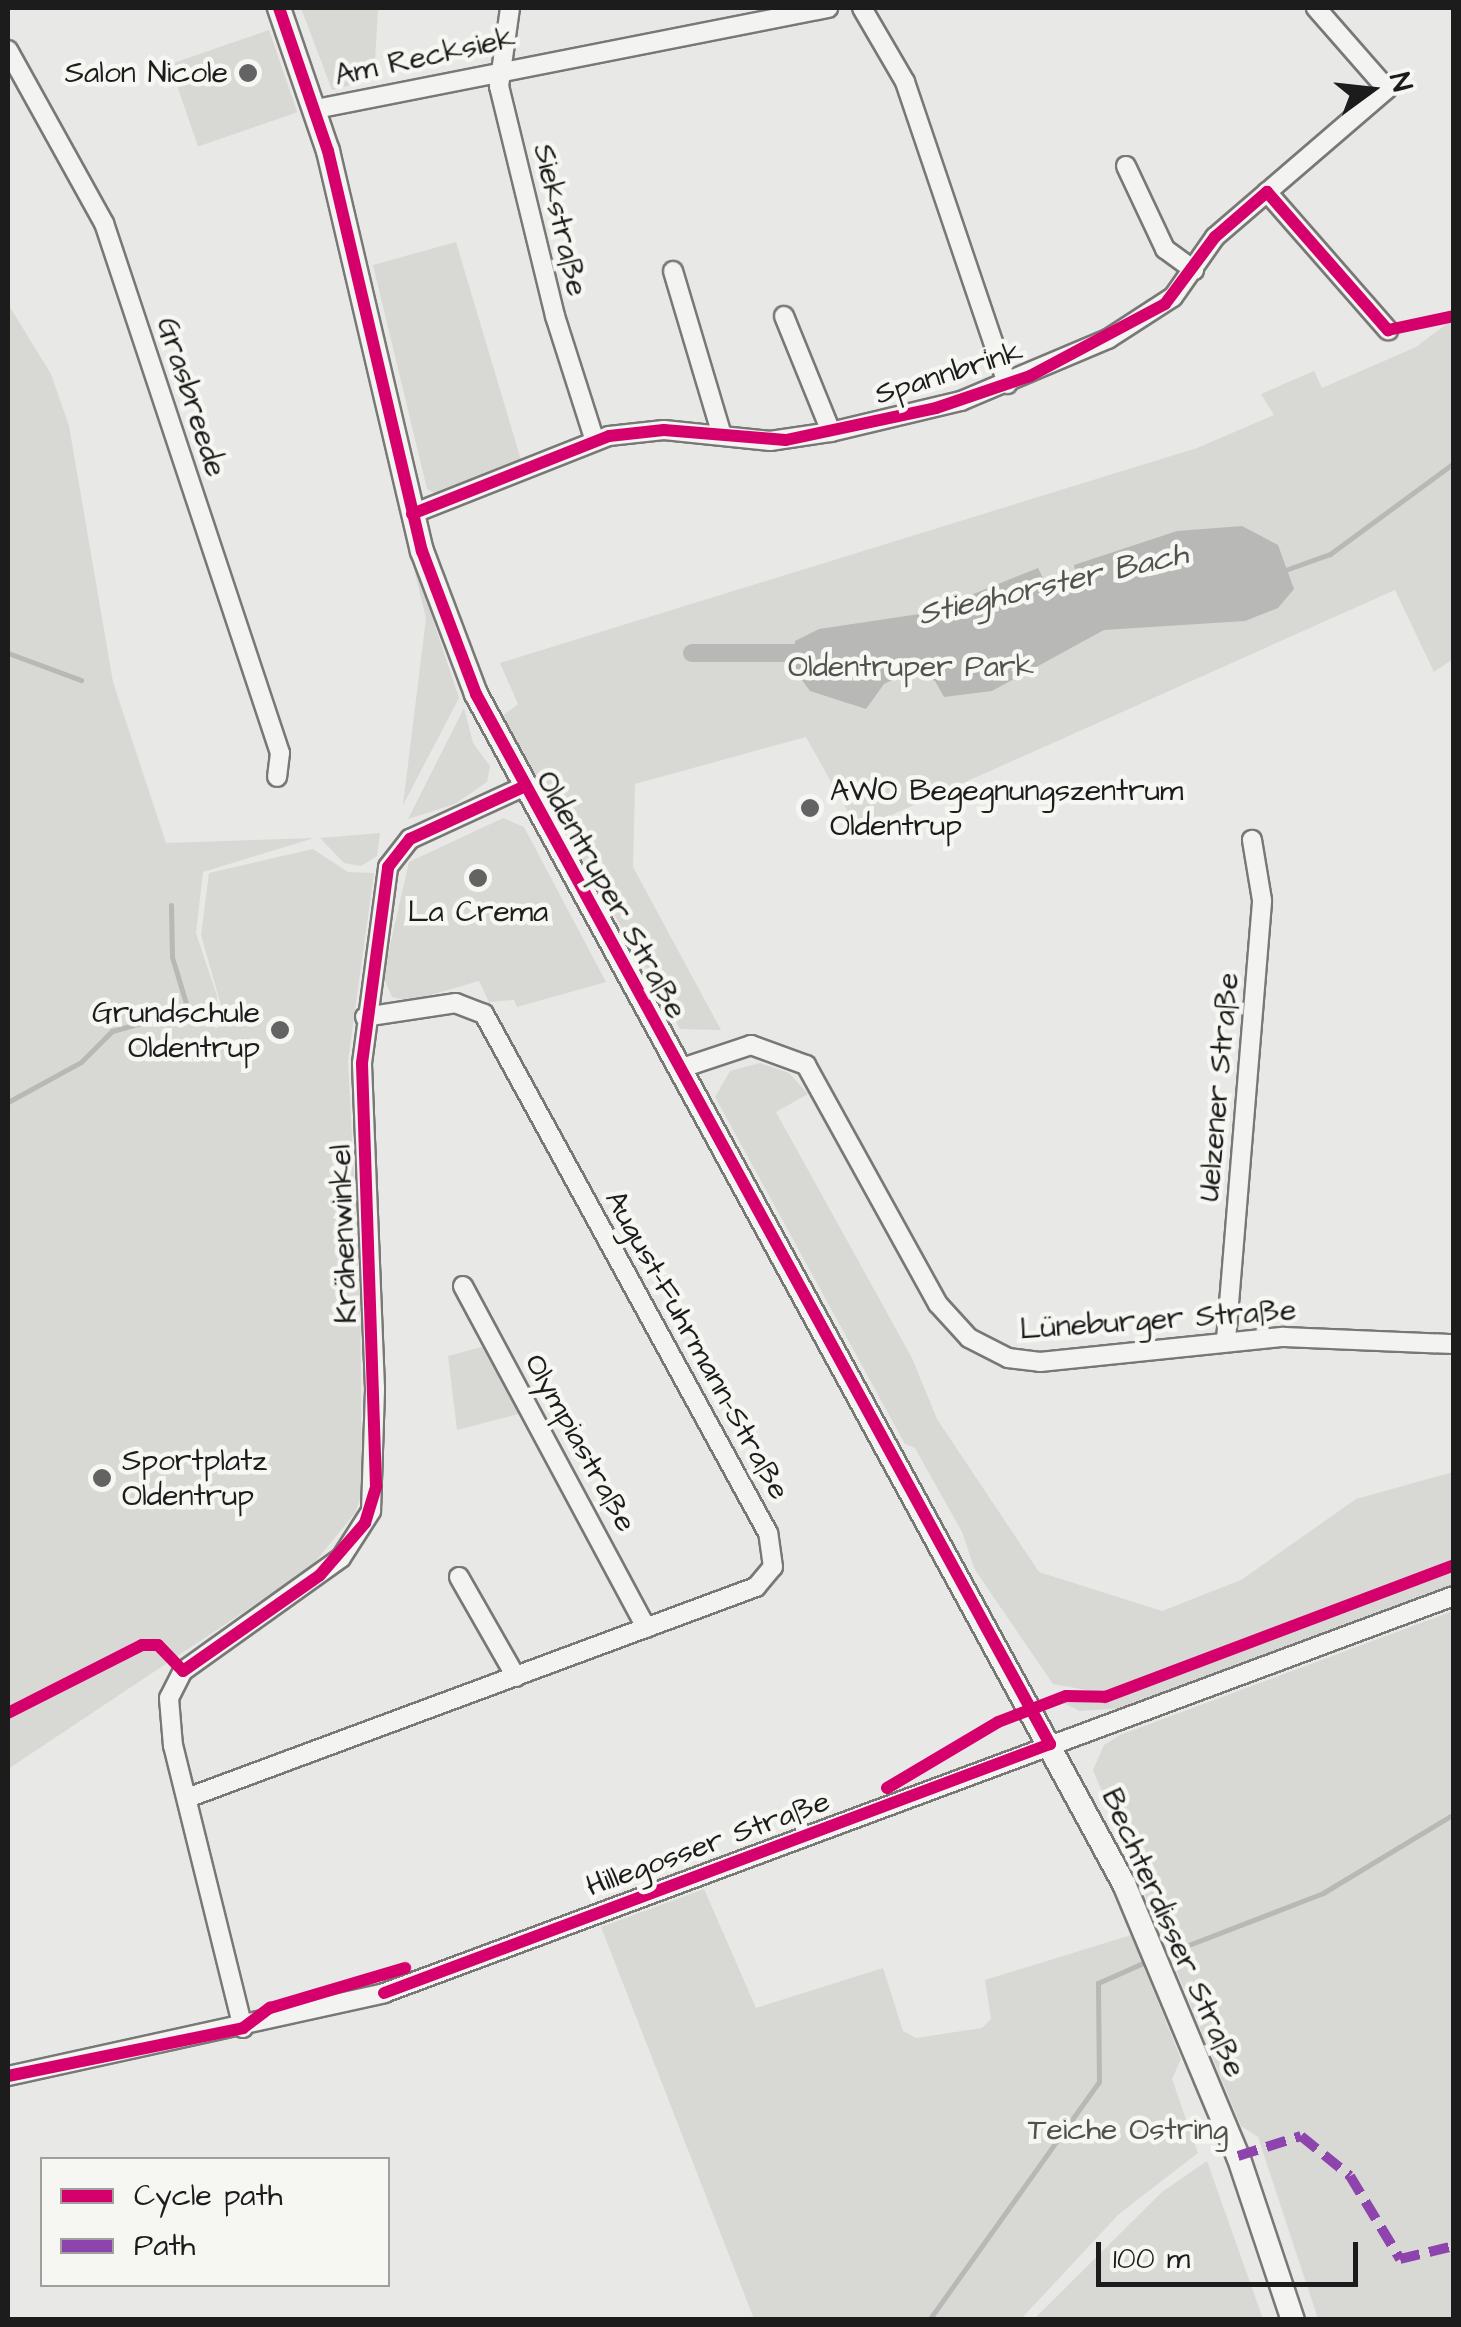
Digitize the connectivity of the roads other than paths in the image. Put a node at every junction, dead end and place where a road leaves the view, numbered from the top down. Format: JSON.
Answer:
{"nodes":[{"id":1,"x":279,"y":8,"type":"edge"},
{"id":2,"x":510,"y":8,"type":"edge"},
{"id":3,"x":828,"y":8,"type":"edge"},
{"id":4,"x":862,"y":8,"type":"edge"},
{"id":5,"x":1316,"y":8,"type":"edge"},
{"id":6,"x":782,"y":12,"type":"edge"},
{"id":7,"x":8,"y":50,"type":"edge"},
{"id":8,"x":500,"y":69,"type":"junction"},
{"id":9,"x":316,"y":109,"type":"junction"},
{"id":10,"x":1126,"y":166,"type":"dead end"},
{"id":11,"x":1267,"y":192,"type":"junction"},
{"id":12,"x":673,"y":270,"type":"dead end"},
{"id":13,"x":1194,"y":270,"type":"junction"},
{"id":14,"x":784,"y":316,"type":"dead end"},
{"id":15,"x":1388,"y":330,"type":"dead end"},
{"id":16,"x":1007,"y":384,"type":"junction"},
{"id":17,"x":831,"y":432,"type":"junction"},
{"id":18,"x":722,"y":435,"type":"junction"},
{"id":19,"x":596,"y":441,"type":"junction"},
{"id":20,"x":412,"y":514,"type":"junction"},
{"id":21,"x":277,"y":777,"type":"dead end"},
{"id":22,"x":523,"y":788,"type":"junction"},
{"id":23,"x":1252,"y":840,"type":"dead end"},
{"id":24,"x":364,"y":1017,"type":"junction"},
{"id":25,"x":678,"y":1069,"type":"junction"},
{"id":26,"x":462,"y":1286,"type":"dead end"},
{"id":27,"x":1226,"y":1340,"type":"junction"},
{"id":28,"x":1454,"y":1344,"type":"edge"},
{"id":29,"x":459,"y":1576,"type":"dead end"},
{"id":30,"x":1454,"y":1596,"type":"edge"},
{"id":31,"x":646,"y":1628,"type":"junction"},
{"id":32,"x":516,"y":1677,"type":"junction"},
{"id":33,"x":1050,"y":1744,"type":"junction"},
{"id":34,"x":187,"y":1798,"type":"junction"},
{"id":35,"x":244,"y":2028,"type":"junction"},
{"id":36,"x":8,"y":2076,"type":"edge"},
{"id":37,"x":1293,"y":2320,"type":"edge"}],
"edges":[{"from":1,"to":9,"type":"street","name":"Oldentruper Straße"},
{"from":2,"to":8,"type":"street","name":"Siekstraße"},
{"from":3,"to":6,"type":"street","name":"Am Recksiek"},
{"from":4,"to":16,"type":"street"},
{"from":5,"to":11,"type":"street","name":"Spannbrink"},
{"from":6,"to":8,"type":"street","name":"Am Recksiek"},
{"from":7,"to":21,"type":"street","name":"Grasbreede"},
{"from":8,"to":9,"type":"street","name":"Am Recksiek"},
{"from":8,"to":19,"type":"street","name":"Siekstraße"},
{"from":9,"to":20,"type":"street","name":"Oldentruper Straße"},
{"from":10,"to":13,"type":"street"},
{"from":11,"to":13,"type":"street","name":"Spannbrink"},
{"from":11,"to":15,"type":"street"},
{"from":12,"to":18,"type":"street"},
{"from":13,"to":16,"type":"street","name":"Spannbrink"},
{"from":14,"to":17,"type":"street"},
{"from":16,"to":17,"type":"street","name":"Spannbrink"},
{"from":17,"to":18,"type":"street","name":"Spannbrink"},
{"from":18,"to":19,"type":"street","name":"Spannbrink"},
{"from":19,"to":20,"type":"street","name":"Spannbrink"},
{"from":20,"to":22,"type":"street","name":"Oldentruper Straße"},
{"from":22,"to":24,"type":"street","name":"Krähenwinkel"},
{"from":22,"to":25,"type":"street","name":"Oldentruper Straße"},
{"from":23,"to":27,"type":"street","name":"Uelzener Straße"},
{"from":24,"to":31,"type":"street","name":"August-Fuhrmann-Straße"},
{"from":24,"to":34,"type":"street","name":"Krähenwinkel"},
{"from":25,"to":27,"type":"street","name":"Lüneburger Straße"},
{"from":25,"to":33,"type":"street","name":"Oldentruper Straße"},
{"from":26,"to":31,"type":"street","name":"Olympiastraße"},
{"from":27,"to":28,"type":"street","name":"Lüneburger Straße"},
{"from":29,"to":32,"type":"street"},
{"from":30,"to":33,"type":"street","name":"Hillegosser Straße"},
{"from":31,"to":32,"type":"street","name":"August-Fuhrmann-Straße"},
{"from":32,"to":34,"type":"street","name":"August-Fuhrmann-Straße"},
{"from":33,"to":35,"type":"street","name":"Hillegosser Straße"},
{"from":33,"to":37,"type":"street","name":"Bechterdisser Straße"},
{"from":34,"to":35,"type":"street","name":"Krähenwinkel"},
{"from":35,"to":36,"type":"street","name":"Hillegosser Straße"}]}
